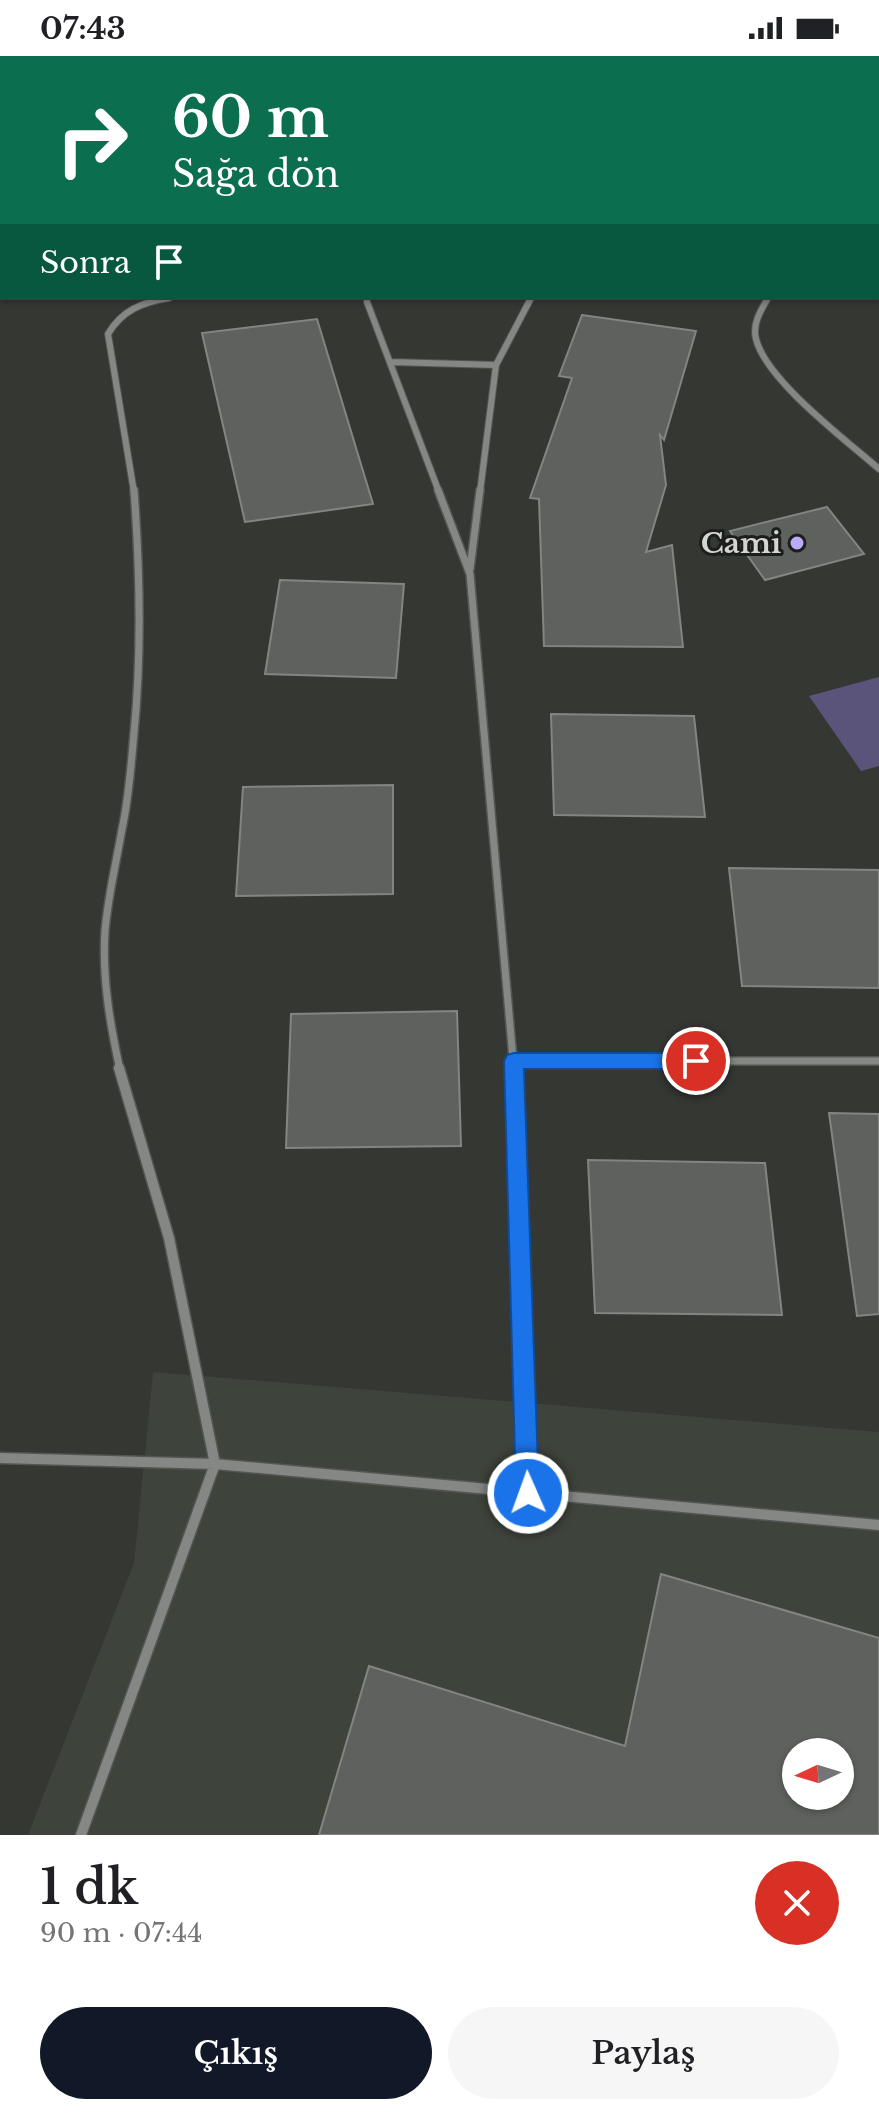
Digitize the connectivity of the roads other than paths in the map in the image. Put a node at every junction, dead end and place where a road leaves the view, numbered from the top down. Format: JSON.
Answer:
{"nodes":[{"id":1,"x":162,"y":300,"type":"edge"},
{"id":2,"x":530,"y":300,"type":"edge"},
{"id":3,"x":767,"y":300,"type":"edge"},
{"id":4,"x":367,"y":302,"type":"dead end"},
{"id":5,"x":391,"y":362,"type":"junction"},
{"id":6,"x":496,"y":365,"type":"junction"},
{"id":7,"x":879,"y":469,"type":"edge"},
{"id":8,"x":470,"y":574,"type":"junction"},
{"id":9,"x":514,"y":1061,"type":"junction"},
{"id":10,"x":879,"y":1061,"type":"edge"},
{"id":11,"x":0,"y":1458,"type":"edge"},
{"id":12,"x":215,"y":1464,"type":"junction"},
{"id":13,"x":528,"y":1493,"type":"junction"},
{"id":14,"x":879,"y":1525,"type":"edge"},
{"id":15,"x":81,"y":1835,"type":"edge"}],
"edges":[{"from":1,"to":12,"type":"street"},
{"from":2,"to":6,"type":"street"},
{"from":3,"to":7,"type":"street"},
{"from":4,"to":5,"type":"street"},
{"from":5,"to":6,"type":"street"},
{"from":5,"to":8,"type":"street"},
{"from":6,"to":8,"type":"street"},
{"from":8,"to":9,"type":"street"},
{"from":9,"to":10,"type":"street"},
{"from":9,"to":13,"type":"street"},
{"from":11,"to":12,"type":"street"},
{"from":12,"to":13,"type":"street"},
{"from":12,"to":15,"type":"street"},
{"from":13,"to":14,"type":"street"}]}
